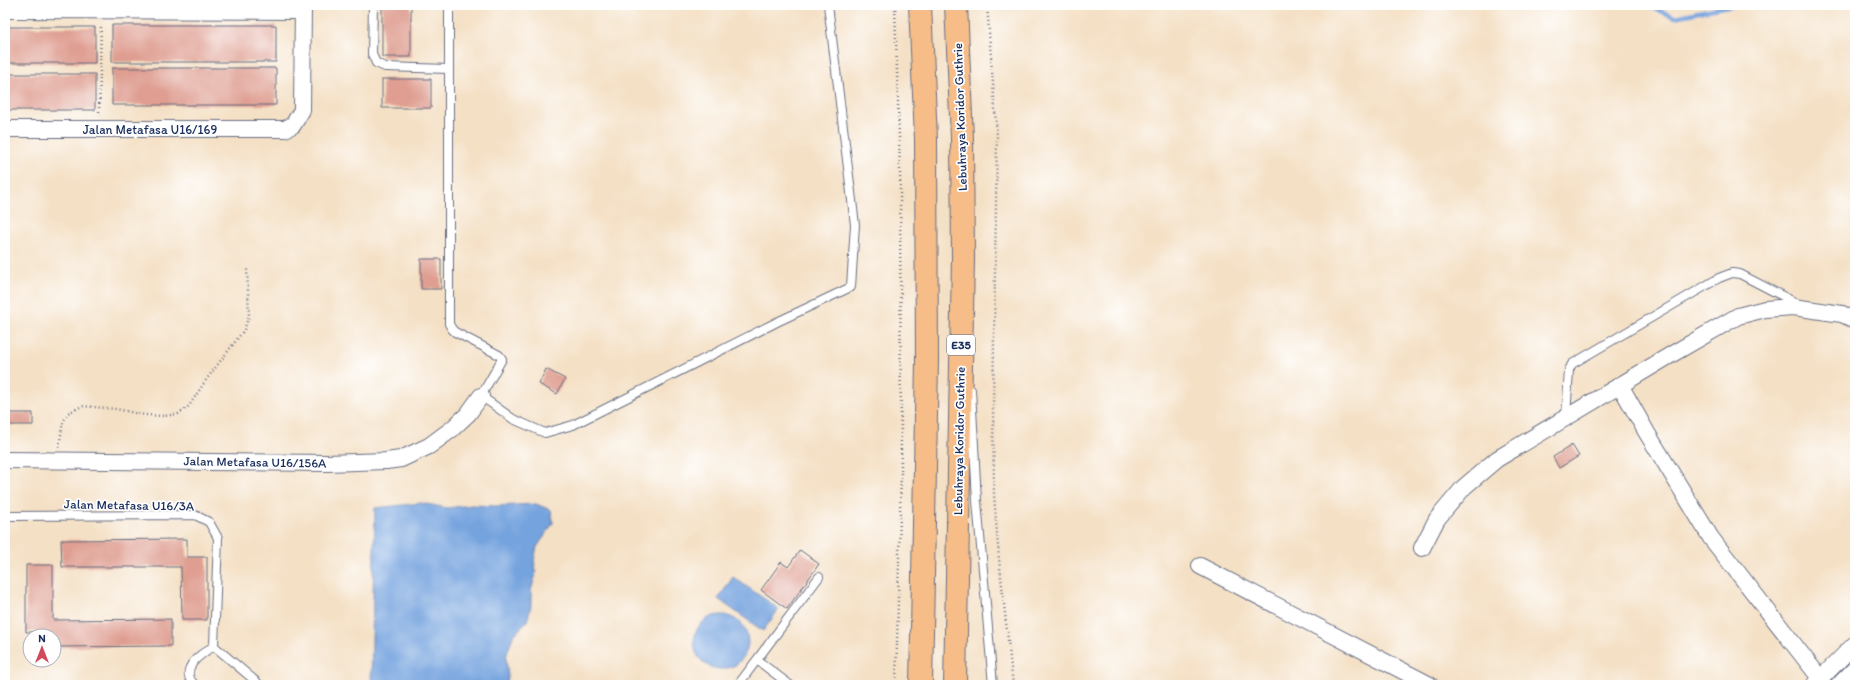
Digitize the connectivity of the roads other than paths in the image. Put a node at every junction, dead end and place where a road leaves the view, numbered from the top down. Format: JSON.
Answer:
{"nodes":[{"id":1,"x":373,"y":5,"type":"edge"},
{"id":2,"x":449,"y":5,"type":"edge"},
{"id":3,"x":828,"y":5,"type":"edge"},
{"id":4,"x":920,"y":5,"type":"edge"},
{"id":5,"x":956,"y":5,"type":"edge"},
{"id":6,"x":303,"y":8,"type":"edge"},
{"id":7,"x":5,"y":10,"type":"edge"},
{"id":8,"x":449,"y":69,"type":"junction"},
{"id":9,"x":5,"y":129,"type":"edge"},
{"id":10,"x":963,"y":258,"type":"junction"},
{"id":11,"x":1805,"y":307,"type":"junction"},
{"id":12,"x":1855,"y":320,"type":"edge"},
{"id":13,"x":969,"y":368,"type":"dead end"},
{"id":14,"x":970,"y":383,"type":"dead end"},
{"id":15,"x":1620,"y":385,"type":"junction"},
{"id":16,"x":481,"y":396,"type":"junction"},
{"id":17,"x":1566,"y":417,"type":"junction"},
{"id":18,"x":5,"y":460,"type":"edge"},
{"id":19,"x":5,"y":516,"type":"edge"},
{"id":20,"x":1422,"y":548,"type":"dead end"},
{"id":21,"x":1200,"y":566,"type":"dead end"},
{"id":22,"x":819,"y":577,"type":"dead end"},
{"id":23,"x":1855,"y":644,"type":"edge"},
{"id":24,"x":214,"y":646,"type":"junction"},
{"id":25,"x":757,"y":660,"type":"junction"},
{"id":26,"x":1855,"y":669,"type":"edge"},
{"id":27,"x":1817,"y":682,"type":"edge"},
{"id":28,"x":195,"y":685,"type":"edge"},
{"id":29,"x":260,"y":685,"type":"edge"},
{"id":30,"x":738,"y":685,"type":"edge"},
{"id":31,"x":790,"y":685,"type":"edge"},
{"id":32,"x":921,"y":685,"type":"edge"},
{"id":33,"x":955,"y":685,"type":"edge"},
{"id":34,"x":993,"y":685,"type":"edge"},
{"id":35,"x":1430,"y":685,"type":"edge"},
{"id":36,"x":1839,"y":685,"type":"edge"}],
"edges":[{"from":1,"to":8,"type":"lane"},
{"from":2,"to":8,"type":"lane"},
{"from":3,"to":16,"type":"lane"},
{"from":4,"to":32,"type":"highway"},
{"from":5,"to":10,"type":"highway","name":"Lebuhraya Koridor Guthrie","number":"E35"},
{"from":6,"to":7,"type":"street"},
{"from":6,"to":9,"type":"street","name":"Jalan Metafasa U16/169"},
{"from":8,"to":16,"type":"lane"},
{"from":10,"to":13,"type":"lane"},
{"from":10,"to":33,"type":"highway","name":"Lebuhraya Koridor Guthrie","number":"E35"},
{"from":11,"to":12,"type":"street"},
{"from":11,"to":15,"type":"street"},
{"from":11,"to":17,"type":"lane"},
{"from":14,"to":34,"type":"lane"},
{"from":15,"to":17,"type":"street"},
{"from":15,"to":27,"type":"street"},
{"from":16,"to":18,"type":"street","name":"Jalan Metafasa U16/156A"},
{"from":17,"to":20,"type":"street"},
{"from":19,"to":24,"type":"lane","name":"Jalan Metafasa U16/3A"},
{"from":21,"to":35,"type":"street"},
{"from":22,"to":25,"type":"lane"},
{"from":23,"to":27,"type":"street"},
{"from":24,"to":28,"type":"lane"},
{"from":24,"to":29,"type":"lane"},
{"from":25,"to":30,"type":"lane"},
{"from":25,"to":31,"type":"lane"},
{"from":26,"to":36,"type":"street"}]}
